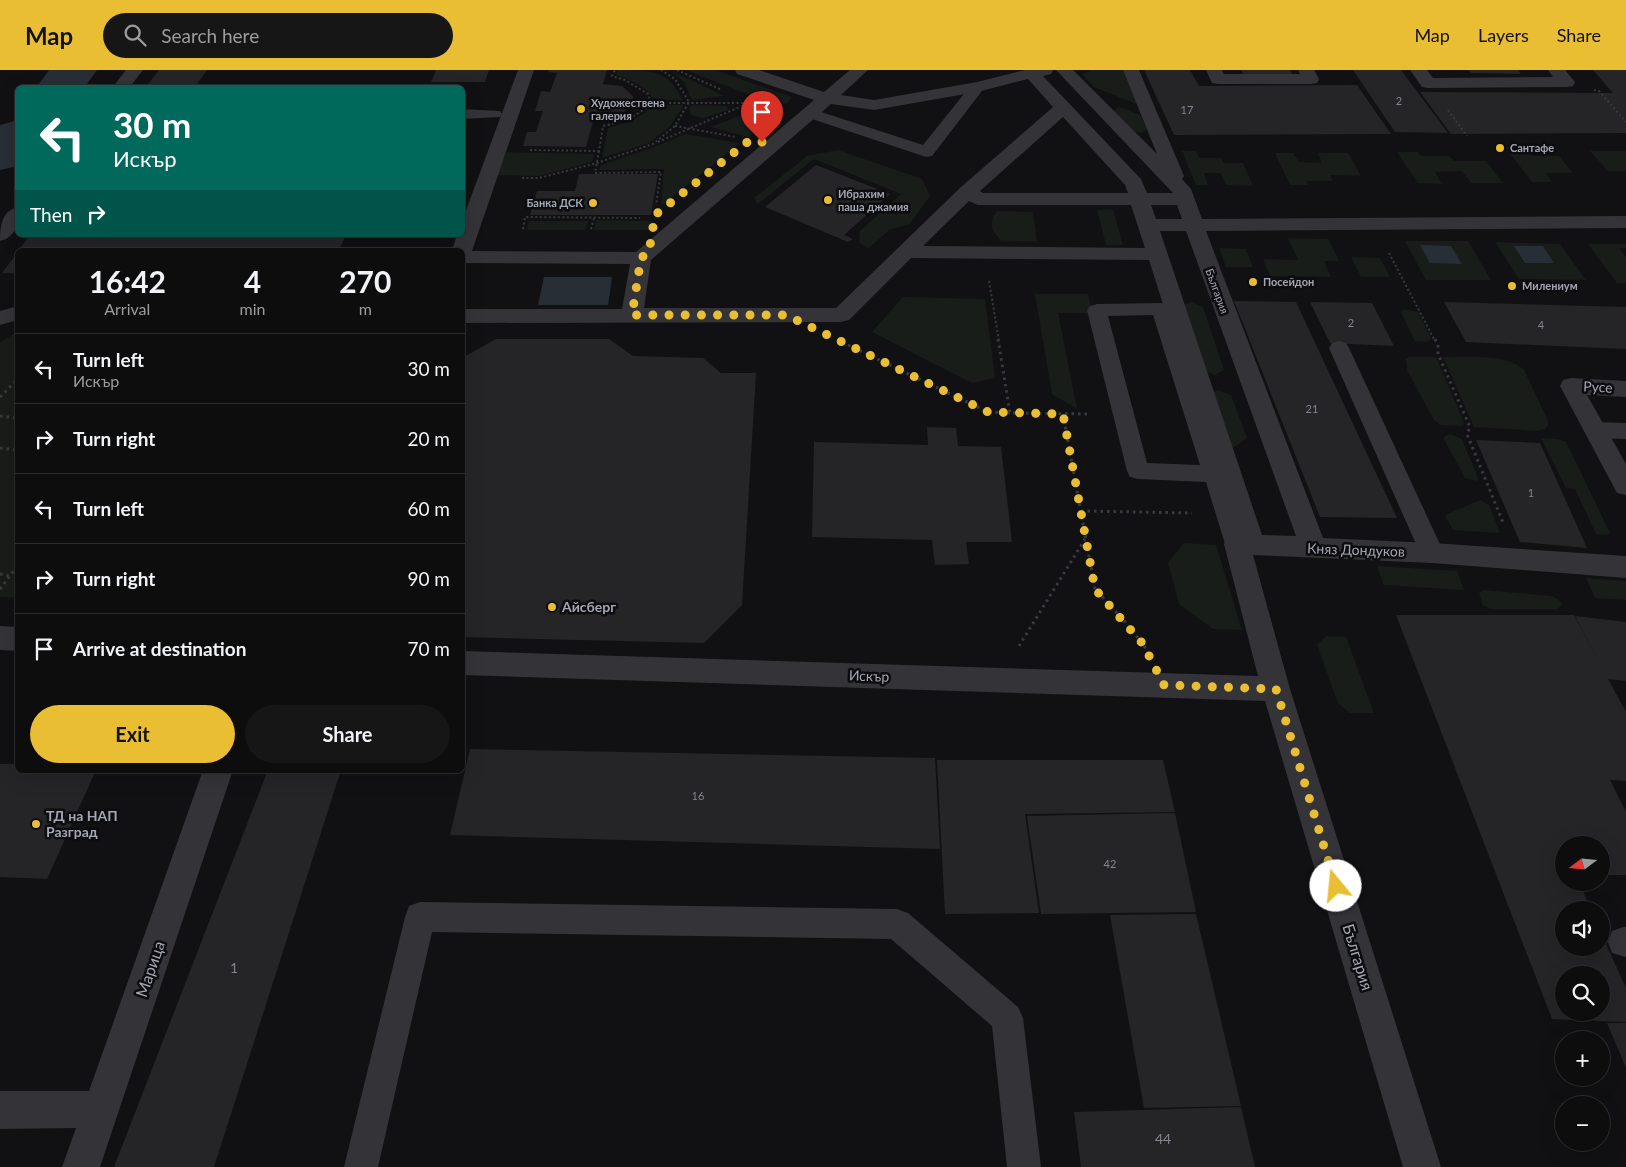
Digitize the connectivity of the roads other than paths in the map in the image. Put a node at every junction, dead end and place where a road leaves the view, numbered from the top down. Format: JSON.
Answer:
{"nodes":[{"id":1,"x":134,"y":70,"type":"edge"},
{"id":2,"x":508,"y":70,"type":"edge"},
{"id":3,"x":526,"y":70,"type":"edge"},
{"id":4,"x":743,"y":70,"type":"edge"},
{"id":5,"x":860,"y":70,"type":"edge"},
{"id":6,"x":1064,"y":70,"type":"edge"},
{"id":7,"x":1131,"y":70,"type":"edge"},
{"id":8,"x":1214,"y":70,"type":"edge"},
{"id":9,"x":1306,"y":70,"type":"edge"},
{"id":10,"x":1418,"y":70,"type":"edge"},
{"id":11,"x":1556,"y":70,"type":"edge"},
{"id":12,"x":1039,"y":72,"type":"edge"},
{"id":13,"x":1010,"y":74,"type":"edge"},
{"id":14,"x":122,"y":85,"type":"edge"},
{"id":15,"x":1078,"y":85,"type":"junction"},
{"id":16,"x":977,"y":87,"type":"junction"},
{"id":17,"x":825,"y":98,"type":"junction"},
{"id":18,"x":1113,"y":99,"type":"dead end"},
{"id":19,"x":1131,"y":105,"type":"dead end"},
{"id":20,"x":1064,"y":107,"type":"junction"},
{"id":21,"x":1148,"y":112,"type":"junction"},
{"id":22,"x":809,"y":113,"type":"junction"},
{"id":23,"x":465,"y":114,"type":"edge"},
{"id":24,"x":494,"y":114,"type":"junction"},
{"id":25,"x":466,"y":188,"type":"dead end"},
{"id":26,"x":968,"y":191,"type":"junction"},
{"id":27,"x":1183,"y":194,"type":"junction"},
{"id":28,"x":1140,"y":199,"type":"junction"},
{"id":29,"x":15,"y":217,"type":"edge"},
{"id":30,"x":1626,"y":222,"type":"edge"},
{"id":31,"x":1149,"y":224,"type":"junction"},
{"id":32,"x":1193,"y":224,"type":"junction"},
{"id":33,"x":0,"y":235,"type":"edge"},
{"id":34,"x":463,"y":248,"type":"edge"},
{"id":35,"x":906,"y":252,"type":"junction"},
{"id":36,"x":1158,"y":254,"type":"junction"},
{"id":37,"x":645,"y":255,"type":"junction"},
{"id":38,"x":465,"y":257,"type":"edge"},
{"id":39,"x":1165,"y":301,"type":"junction"},
{"id":40,"x":15,"y":314,"type":"edge"},
{"id":41,"x":632,"y":315,"type":"junction"},
{"id":42,"x":465,"y":316,"type":"edge"},
{"id":43,"x":0,"y":318,"type":"edge"},
{"id":44,"x":1339,"y":348,"type":"dead end"},
{"id":45,"x":1626,"y":389,"type":"edge"},
{"id":46,"x":1595,"y":430,"type":"junction"},
{"id":47,"x":1626,"y":431,"type":"edge"},
{"id":48,"x":1215,"y":474,"type":"junction"},
{"id":49,"x":1626,"y":486,"type":"edge"},
{"id":50,"x":1244,"y":544,"type":"junction"},
{"id":51,"x":1314,"y":549,"type":"junction"},
{"id":52,"x":1432,"y":553,"type":"junction"},
{"id":53,"x":1626,"y":567,"type":"edge"},
{"id":54,"x":0,"y":638,"type":"edge"},
{"id":55,"x":15,"y":639,"type":"edge"},
{"id":56,"x":465,"y":663,"type":"edge"},
{"id":57,"x":1276,"y":689,"type":"junction"},
{"id":58,"x":217,"y":773,"type":"edge"},
{"id":59,"x":101,"y":1109,"type":"junction"},
{"id":60,"x":0,"y":1110,"type":"edge"},
{"id":61,"x":81,"y":1167,"type":"edge"},
{"id":62,"x":361,"y":1167,"type":"edge"},
{"id":63,"x":1024,"y":1167,"type":"edge"},
{"id":64,"x":1422,"y":1167,"type":"edge"}],
"edges":[{"from":1,"to":14,"type":"street"},
{"from":2,"to":24,"type":"street"},
{"from":3,"to":34,"type":"street"},
{"from":4,"to":17,"type":"street"},
{"from":5,"to":17,"type":"street"},
{"from":6,"to":15,"type":"street","name":"България"},
{"from":7,"to":21,"type":"street"},
{"from":8,"to":9,"type":"street"},
{"from":10,"to":11,"type":"street"},
{"from":12,"to":13,"type":"street"},
{"from":12,"to":20,"type":"street"},
{"from":13,"to":16,"type":"street"},
{"from":15,"to":18,"type":"street"},
{"from":15,"to":27,"type":"street","name":"България"},
{"from":16,"to":17,"type":"street"},
{"from":16,"to":22,"type":"lane"},
{"from":17,"to":22,"type":"street"},
{"from":19,"to":21,"type":"street"},
{"from":20,"to":26,"type":"street"},
{"from":20,"to":28,"type":"street"},
{"from":21,"to":27,"type":"street"},
{"from":22,"to":37,"type":"street"},
{"from":23,"to":24,"type":"lane"},
{"from":24,"to":25,"type":"street"},
{"from":26,"to":28,"type":"street"},
{"from":26,"to":35,"type":"street"},
{"from":27,"to":28,"type":"street"},
{"from":27,"to":32,"type":"street","name":"България"},
{"from":28,"to":31,"type":"street"},
{"from":29,"to":33,"type":"street"},
{"from":30,"to":32,"type":"street"},
{"from":31,"to":32,"type":"street"},
{"from":31,"to":36,"type":"street"},
{"from":32,"to":51,"type":"street","name":"България"},
{"from":35,"to":36,"type":"street"},
{"from":35,"to":41,"type":"street"},
{"from":36,"to":39,"type":"street"},
{"from":37,"to":38,"type":"street"},
{"from":37,"to":41,"type":"street"},
{"from":39,"to":48,"type":"lane"},
{"from":39,"to":48,"type":"lane"},
{"from":39,"to":50,"type":"street"},
{"from":40,"to":43,"type":"street"},
{"from":41,"to":42,"type":"street"},
{"from":44,"to":52,"type":"lane"},
{"from":45,"to":46,"type":"street","name":"Русе"},
{"from":46,"to":47,"type":"lane"},
{"from":46,"to":49,"type":"street"},
{"from":48,"to":50,"type":"lane"},
{"from":50,"to":51,"type":"street","name":"Княз Дондуков"},
{"from":50,"to":57,"type":"street"},
{"from":51,"to":52,"type":"street","name":"Княз Дондуков"},
{"from":52,"to":53,"type":"street","name":"Княз Дондуков"},
{"from":54,"to":55,"type":"street"},
{"from":56,"to":57,"type":"street","name":"Искър"},
{"from":57,"to":64,"type":"street","name":"България"},
{"from":58,"to":59,"type":"street","name":"Марица"},
{"from":59,"to":60,"type":"street"},
{"from":59,"to":61,"type":"street","name":"Марица"},
{"from":62,"to":63,"type":"lane"}]}
